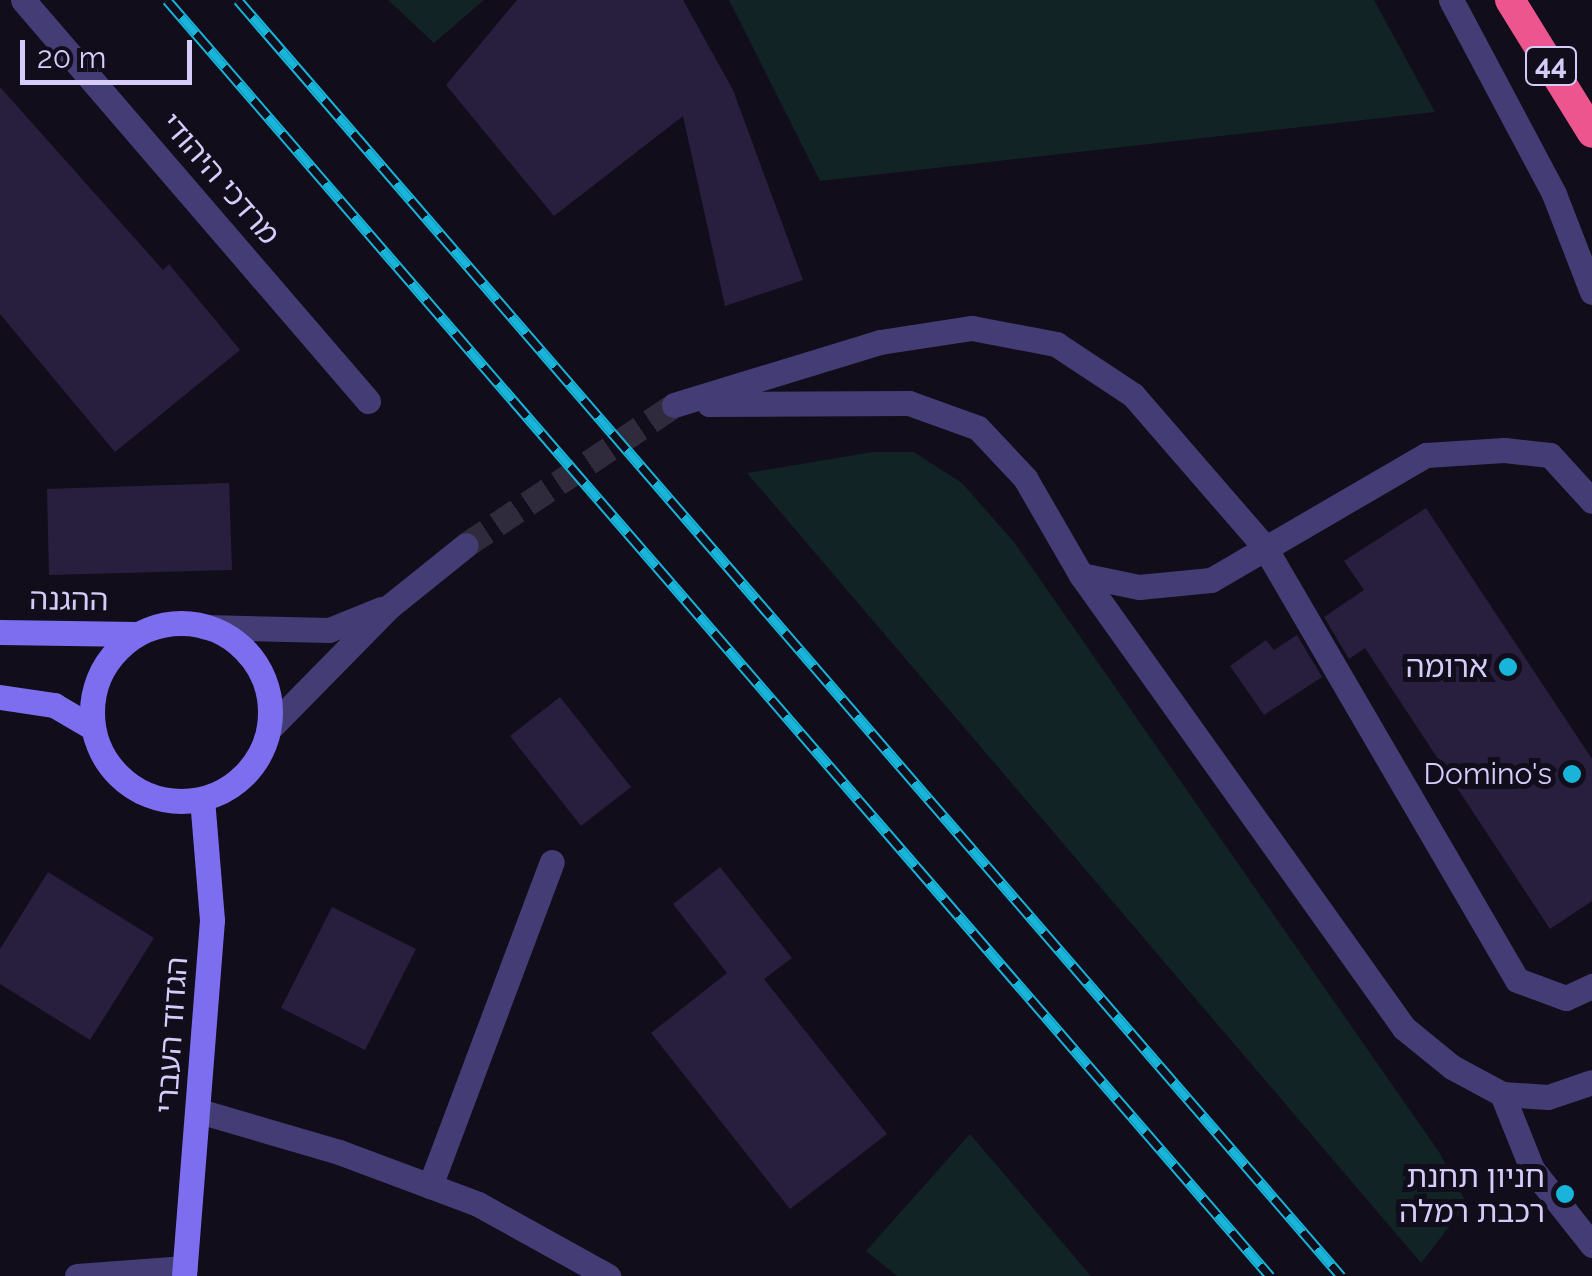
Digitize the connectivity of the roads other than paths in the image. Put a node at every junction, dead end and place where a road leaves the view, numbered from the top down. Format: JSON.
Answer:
{"nodes":[{"id":1,"x":23,"y":0,"type":"edge"},
{"id":2,"x":1451,"y":0,"type":"edge"},
{"id":3,"x":1510,"y":0,"type":"edge"},
{"id":4,"x":1592,"y":133,"type":"edge"},
{"id":5,"x":1592,"y":292,"type":"edge"},
{"id":6,"x":368,"y":401,"type":"dead end"},
{"id":7,"x":1592,"y":501,"type":"edge"},
{"id":8,"x":466,"y":545,"type":"tunnel mouth"},
{"id":9,"x":1264,"y":546,"type":"junction"},
{"id":10,"x":1081,"y":575,"type":"junction"},
{"id":11,"x":390,"y":606,"type":"junction"},
{"id":12,"x":205,"y":626,"type":"junction"},
{"id":13,"x":0,"y":632,"type":"edge"},
{"id":14,"x":137,"y":634,"type":"junction"},
{"id":15,"x":0,"y":697,"type":"edge"},
{"id":16,"x":93,"y":728,"type":"junction"},
{"id":17,"x":270,"y":728,"type":"junction"},
{"id":18,"x":202,"y":799,"type":"junction"},
{"id":19,"x":552,"y":862,"type":"dead end"},
{"id":20,"x":1592,"y":986,"type":"edge"},
{"id":21,"x":1592,"y":1082,"type":"edge"},
{"id":22,"x":1502,"y":1094,"type":"junction"},
{"id":23,"x":199,"y":1111,"type":"junction"},
{"id":24,"x":430,"y":1186,"type":"junction"},
{"id":25,"x":1592,"y":1245,"type":"edge"},
{"id":26,"x":184,"y":1272,"type":"edge"},
{"id":27,"x":77,"y":1276,"type":"edge"},
{"id":28,"x":608,"y":1276,"type":"edge"}],
"edges":[{"from":1,"to":6,"type":"street","name":"מרדכי היהודי"},
{"from":2,"to":5,"type":"street"},
{"from":3,"to":4,"type":"highway","number":"44"},
{"from":7,"to":9,"type":"street"},
{"from":8,"to":11,"type":"street"},
{"from":9,"to":10,"type":"street"},
{"from":9,"to":10,"type":"street"},
{"from":9,"to":20,"type":"street"},
{"from":10,"to":22,"type":"street"},
{"from":11,"to":12,"type":"street"},
{"from":11,"to":17,"type":"street"},
{"from":12,"to":14,"type":"street"},
{"from":12,"to":17,"type":"street"},
{"from":13,"to":14,"type":"street","name":"ההגנה"},
{"from":14,"to":16,"type":"street"},
{"from":15,"to":16,"type":"street"},
{"from":16,"to":18,"type":"street"},
{"from":17,"to":18,"type":"street"},
{"from":18,"to":23,"type":"street","name":"הגדוד העברי"},
{"from":19,"to":24,"type":"street"},
{"from":21,"to":22,"type":"street"},
{"from":22,"to":25,"type":"street"},
{"from":23,"to":24,"type":"street"},
{"from":23,"to":26,"type":"street","name":"הגדוד העברי"},
{"from":24,"to":28,"type":"street"},
{"from":26,"to":27,"type":"street"}]}
